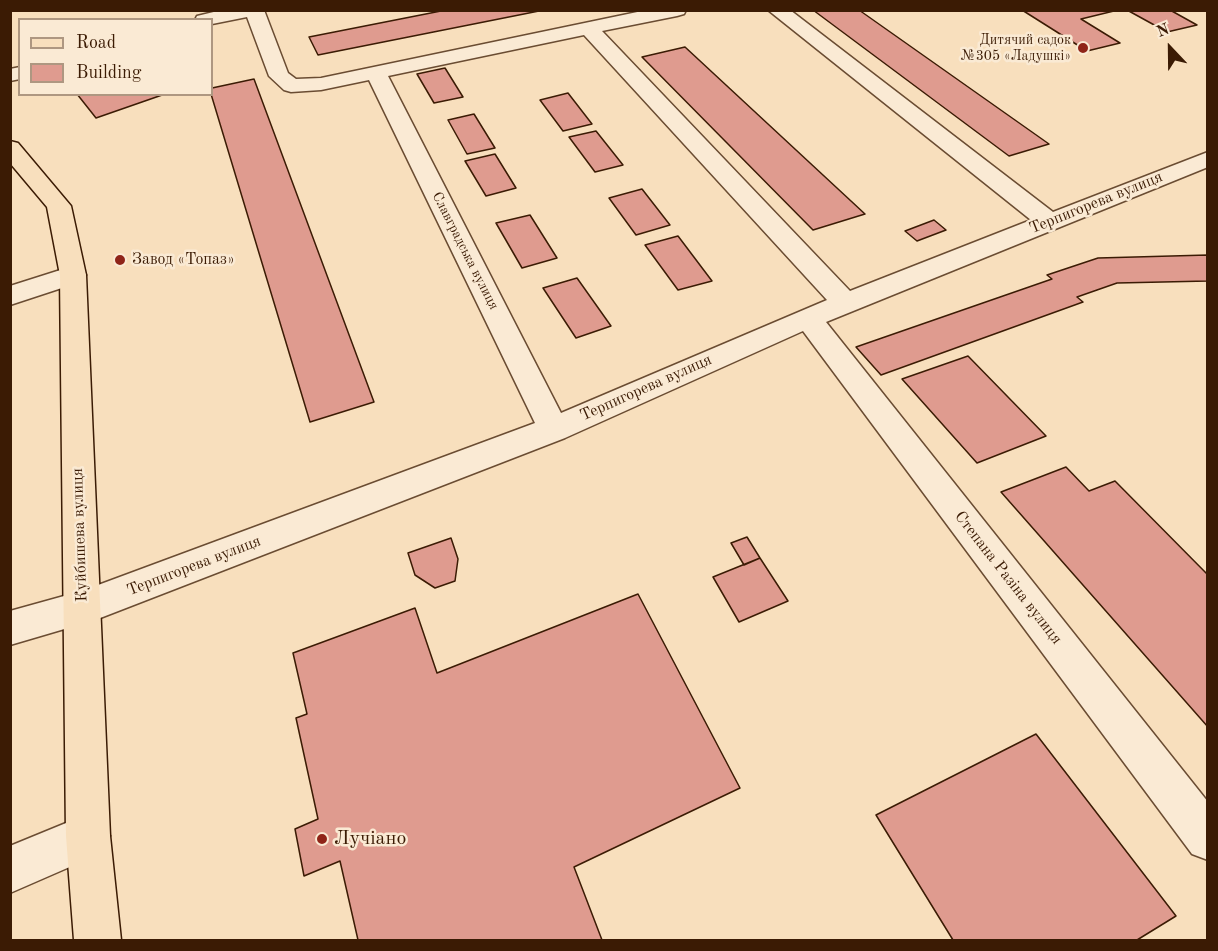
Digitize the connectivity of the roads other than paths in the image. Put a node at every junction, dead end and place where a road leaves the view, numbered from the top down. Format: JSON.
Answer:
{"nodes":[{"id":1,"x":253,"y":10,"type":"edge"},
{"id":2,"x":677,"y":10,"type":"edge"},
{"id":3,"x":777,"y":10,"type":"edge"},
{"id":4,"x":213,"y":18,"type":"edge"},
{"id":5,"x":589,"y":29,"type":"junction"},
{"id":6,"x":376,"y":73,"type":"junction"},
{"id":7,"x":10,"y":148,"type":"edge"},
{"id":8,"x":1208,"y":159,"type":"edge"},
{"id":9,"x":1050,"y":222,"type":"junction"},
{"id":10,"x":73,"y":275,"type":"junction"},
{"id":11,"x":10,"y":296,"type":"edge"},
{"id":12,"x":846,"y":303,"type":"junction"},
{"id":13,"x":808,"y":318,"type":"junction"},
{"id":14,"x":554,"y":429,"type":"junction"},
{"id":15,"x":82,"y":608,"type":"junction"},
{"id":16,"x":10,"y":628,"type":"edge"},
{"id":17,"x":88,"y":836,"type":"junction"},
{"id":18,"x":1208,"y":838,"type":"edge"},
{"id":19,"x":10,"y":871,"type":"edge"},
{"id":20,"x":98,"y":940,"type":"edge"}],
"edges":[{"from":1,"to":4,"type":"street"},
{"from":1,"to":6,"type":"street"},
{"from":2,"to":5,"type":"street"},
{"from":3,"to":9,"type":"street"},
{"from":5,"to":6,"type":"street"},
{"from":5,"to":12,"type":"street"},
{"from":6,"to":14,"type":"street","name":"Славградська вулиця"},
{"from":7,"to":10,"type":"main road","name":"Куйбишева вулиця"},
{"from":8,"to":9,"type":"street","name":"Терпигорева вулиця"},
{"from":9,"to":12,"type":"street","name":"Терпигорева вулиця"},
{"from":10,"to":11,"type":"street"},
{"from":10,"to":15,"type":"main road","name":"Куйбишева вулиця"},
{"from":12,"to":13,"type":"street","name":"Терпигорева вулиця"},
{"from":13,"to":14,"type":"street","name":"Терпигорева вулиця"},
{"from":13,"to":18,"type":"street","name":"Степана Разіна вулиця"},
{"from":14,"to":15,"type":"street","name":"Терпигорева вулиця"},
{"from":15,"to":16,"type":"street","name":"Терпигорева вулиця"},
{"from":15,"to":17,"type":"main road","name":"Куйбишева вулиця"},
{"from":17,"to":19,"type":"street"},
{"from":17,"to":20,"type":"main road","name":"Куйбишева вулиця"}]}
